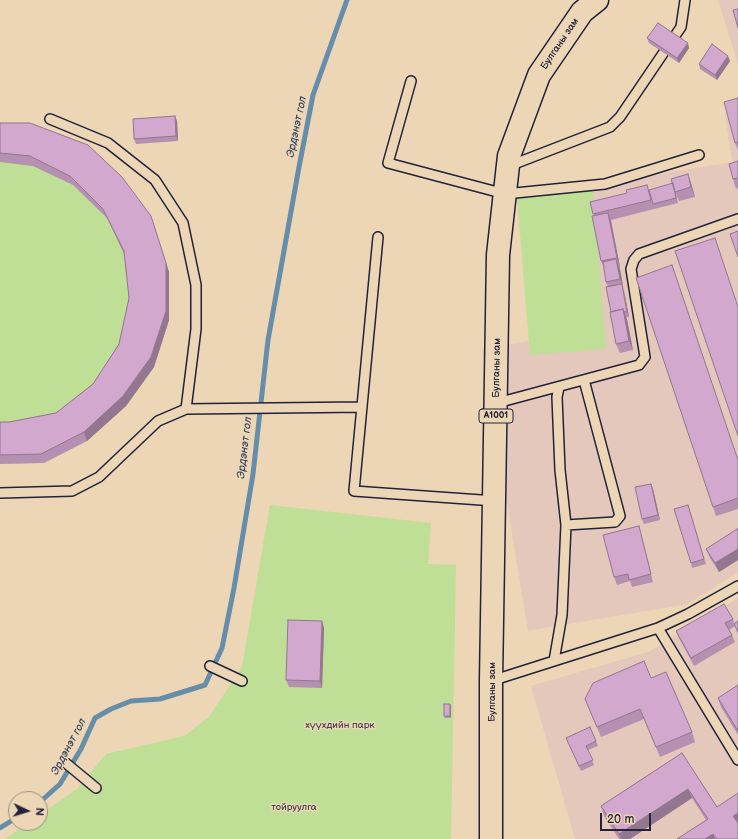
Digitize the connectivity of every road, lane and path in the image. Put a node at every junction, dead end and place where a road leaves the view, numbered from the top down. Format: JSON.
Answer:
{"nodes":[{"id":1,"x":685,"y":0,"type":"edge"},
{"id":2,"x":588,"y":4,"type":"edge"},
{"id":3,"x":411,"y":81,"type":"dead end"},
{"id":4,"x":50,"y":119,"type":"dead end"},
{"id":5,"x":699,"y":155,"type":"dead end"},
{"id":6,"x":508,"y":166,"type":"junction"},
{"id":7,"x":505,"y":194,"type":"junction"},
{"id":8,"x":738,"y":219,"type":"edge"},
{"id":9,"x":378,"y":237,"type":"dead end"},
{"id":10,"x":584,"y":380,"type":"junction"},
{"id":11,"x":559,"y":387,"type":"junction"},
{"id":12,"x":496,"y":403,"type":"junction"},
{"id":13,"x":362,"y":407,"type":"junction"},
{"id":14,"x":186,"y":409,"type":"junction"},
{"id":15,"x":0,"y":493,"type":"edge"},
{"id":16,"x":495,"y":501,"type":"junction"},
{"id":17,"x":566,"y":525,"type":"junction"},
{"id":18,"x":738,"y":586,"type":"edge"},
{"id":19,"x":658,"y":628,"type":"junction"},
{"id":20,"x":554,"y":660,"type":"junction"},
{"id":21,"x":210,"y":666,"type":"dead end"},
{"id":22,"x":242,"y":681,"type":"dead end"},
{"id":23,"x":491,"y":681,"type":"junction"},
{"id":24,"x":738,"y":760,"type":"edge"},
{"id":25,"x":67,"y":764,"type":"dead end"},
{"id":26,"x":96,"y":788,"type":"dead end"},
{"id":27,"x":491,"y":839,"type":"edge"}],
"edges":[{"from":1,"to":6,"type":"lane"},
{"from":2,"to":6,"type":"highway","name":"Булганы зам","number":"A1001"},
{"from":3,"to":7,"type":"lane"},
{"from":4,"to":14,"type":"lane"},
{"from":5,"to":7,"type":"lane"},
{"from":6,"to":7,"type":"highway","name":"Булганы зам","number":"A1001"},
{"from":7,"to":12,"type":"highway","name":"Булганы зам","number":"A1001"},
{"from":8,"to":10,"type":"lane"},
{"from":9,"to":13,"type":"lane"},
{"from":10,"to":11,"type":"lane"},
{"from":10,"to":17,"type":"lane"},
{"from":11,"to":12,"type":"lane"},
{"from":11,"to":17,"type":"lane"},
{"from":12,"to":16,"type":"highway","name":"Булганы зам","number":"A1001"},
{"from":13,"to":14,"type":"lane"},
{"from":13,"to":16,"type":"lane"},
{"from":14,"to":15,"type":"lane"},
{"from":16,"to":23,"type":"highway","name":"Булганы зам","number":"A1001"},
{"from":17,"to":20,"type":"lane"},
{"from":18,"to":19,"type":"lane"},
{"from":19,"to":20,"type":"lane"},
{"from":19,"to":24,"type":"lane"},
{"from":20,"to":23,"type":"lane"},
{"from":21,"to":22,"type":"lane"},
{"from":23,"to":27,"type":"highway","name":"Булганы зам","number":"A1001"},
{"from":25,"to":26,"type":"lane"}]}
